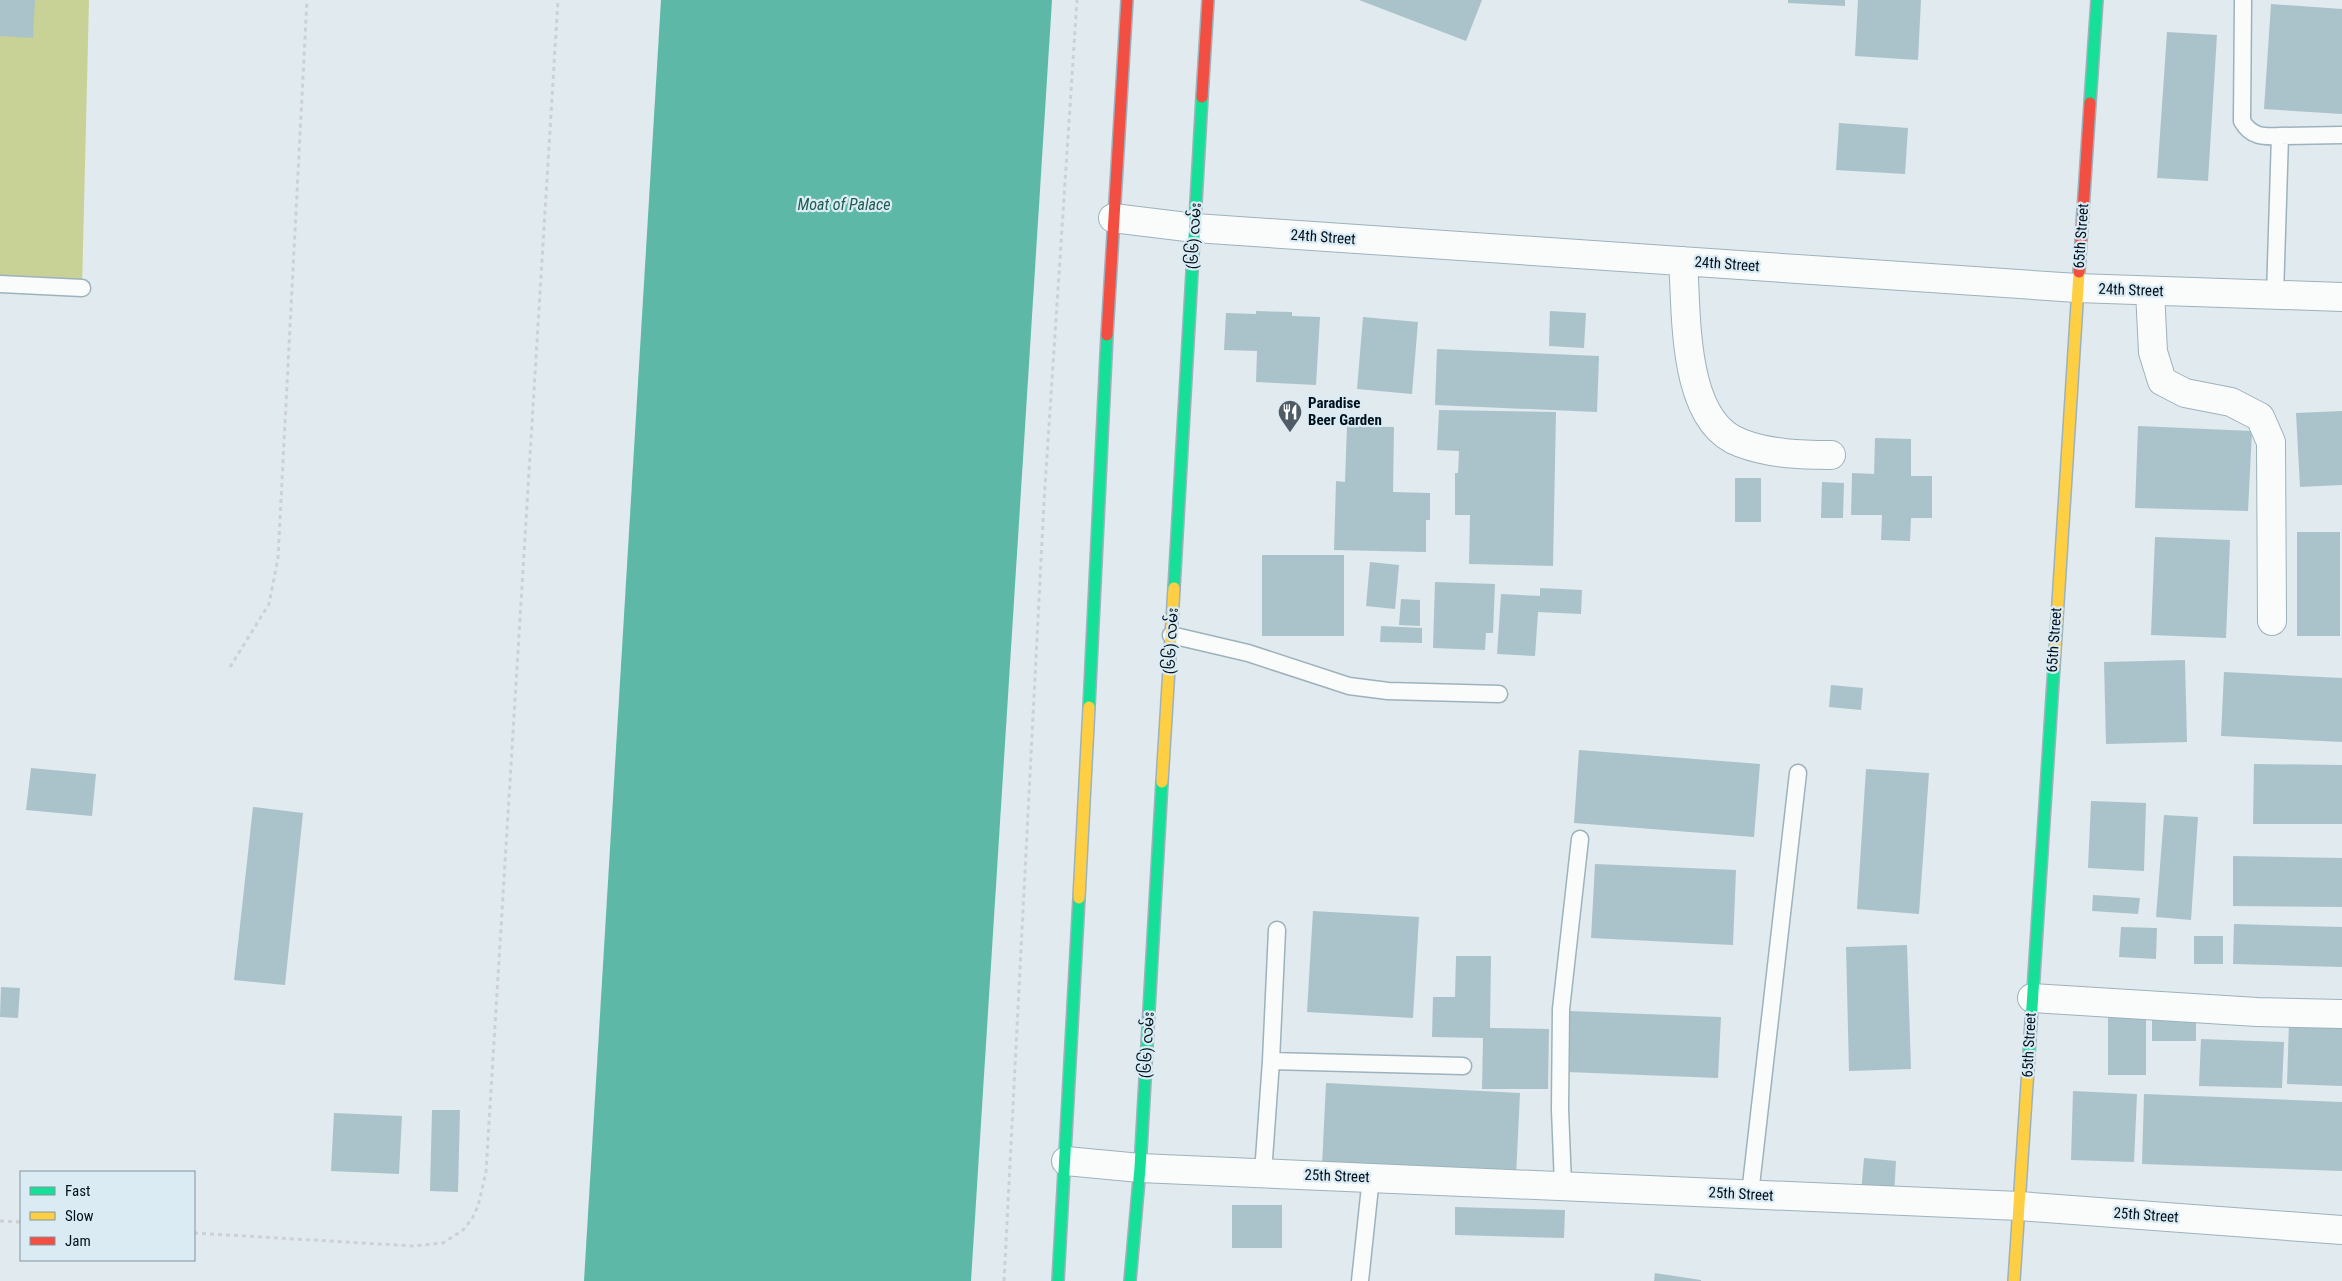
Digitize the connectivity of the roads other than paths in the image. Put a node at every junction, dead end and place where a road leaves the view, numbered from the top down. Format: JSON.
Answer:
{"nodes":[{"id":1,"x":1127,"y":0,"type":"edge"},
{"id":2,"x":1208,"y":0,"type":"edge"},
{"id":3,"x":2097,"y":0,"type":"edge"},
{"id":4,"x":2243,"y":0,"type":"edge"},
{"id":5,"x":2342,"y":135,"type":"edge"},
{"id":6,"x":2280,"y":136,"type":"junction"},
{"id":7,"x":1113,"y":218,"type":"junction"},
{"id":8,"x":1195,"y":228,"type":"junction"},
{"id":9,"x":1683,"y":261,"type":"junction"},
{"id":10,"x":0,"y":284,"type":"edge"},
{"id":11,"x":82,"y":288,"type":"dead end"},
{"id":12,"x":2078,"y":288,"type":"junction"},
{"id":13,"x":2150,"y":291,"type":"junction"},
{"id":14,"x":2275,"y":295,"type":"junction"},
{"id":15,"x":2342,"y":297,"type":"edge"},
{"id":16,"x":1831,"y":455,"type":"dead end"},
{"id":17,"x":2272,"y":621,"type":"dead end"},
{"id":18,"x":1171,"y":635,"type":"junction"},
{"id":19,"x":1499,"y":694,"type":"dead end"},
{"id":20,"x":1798,"y":773,"type":"dead end"},
{"id":21,"x":1580,"y":839,"type":"dead end"},
{"id":22,"x":1277,"y":930,"type":"dead end"},
{"id":23,"x":2032,"y":998,"type":"junction"},
{"id":24,"x":2342,"y":1014,"type":"edge"},
{"id":25,"x":1271,"y":1061,"type":"junction"},
{"id":26,"x":1463,"y":1066,"type":"dead end"},
{"id":27,"x":1066,"y":1161,"type":"junction"},
{"id":28,"x":1140,"y":1168,"type":"junction"},
{"id":29,"x":1263,"y":1173,"type":"junction"},
{"id":30,"x":1371,"y":1177,"type":"junction"},
{"id":31,"x":1563,"y":1185,"type":"junction"},
{"id":32,"x":1750,"y":1194,"type":"junction"},
{"id":33,"x":2020,"y":1206,"type":"junction"},
{"id":34,"x":2342,"y":1230,"type":"edge"},
{"id":35,"x":1058,"y":1281,"type":"edge"},
{"id":36,"x":1130,"y":1281,"type":"edge"},
{"id":37,"x":1360,"y":1281,"type":"edge"},
{"id":38,"x":2014,"y":1281,"type":"edge"}],
"edges":[{"from":1,"to":7,"type":"main road"},
{"from":2,"to":8,"type":"main road","name":"(၆၆) လမ်း"},
{"from":3,"to":12,"type":"main road","name":"65th Street"},
{"from":4,"to":6,"type":"lane"},
{"from":5,"to":6,"type":"lane"},
{"from":6,"to":14,"type":"lane"},
{"from":7,"to":8,"type":"street","name":"24th Street"},
{"from":7,"to":27,"type":"main road"},
{"from":8,"to":9,"type":"street","name":"24th Street"},
{"from":8,"to":18,"type":"main road","name":"(၆၆) လမ်း"},
{"from":9,"to":12,"type":"street","name":"24th Street"},
{"from":9,"to":16,"type":"street"},
{"from":10,"to":11,"type":"lane"},
{"from":12,"to":13,"type":"street","name":"24th Street"},
{"from":12,"to":23,"type":"main road","name":"65th Street"},
{"from":13,"to":14,"type":"street","name":"24th Street"},
{"from":13,"to":17,"type":"street"},
{"from":14,"to":15,"type":"street","name":"24th Street"},
{"from":18,"to":19,"type":"lane"},
{"from":18,"to":28,"type":"main road","name":"(၆၆) လမ်း"},
{"from":20,"to":32,"type":"lane"},
{"from":21,"to":31,"type":"lane"},
{"from":22,"to":25,"type":"lane"},
{"from":23,"to":24,"type":"street"},
{"from":23,"to":33,"type":"main road","name":"65th Street"},
{"from":25,"to":26,"type":"lane"},
{"from":25,"to":29,"type":"lane"},
{"from":27,"to":28,"type":"street","name":"25th Street"},
{"from":27,"to":35,"type":"main road"},
{"from":28,"to":29,"type":"street","name":"25th Street"},
{"from":28,"to":36,"type":"main road","name":"(၆၆) လမ်း"},
{"from":29,"to":30,"type":"street","name":"25th Street"},
{"from":30,"to":31,"type":"street","name":"25th Street"},
{"from":30,"to":37,"type":"lane"},
{"from":31,"to":32,"type":"street","name":"25th Street"},
{"from":32,"to":33,"type":"street","name":"25th Street"},
{"from":33,"to":34,"type":"street","name":"25th Street"},
{"from":33,"to":38,"type":"main road","name":"65th Street"}]}
